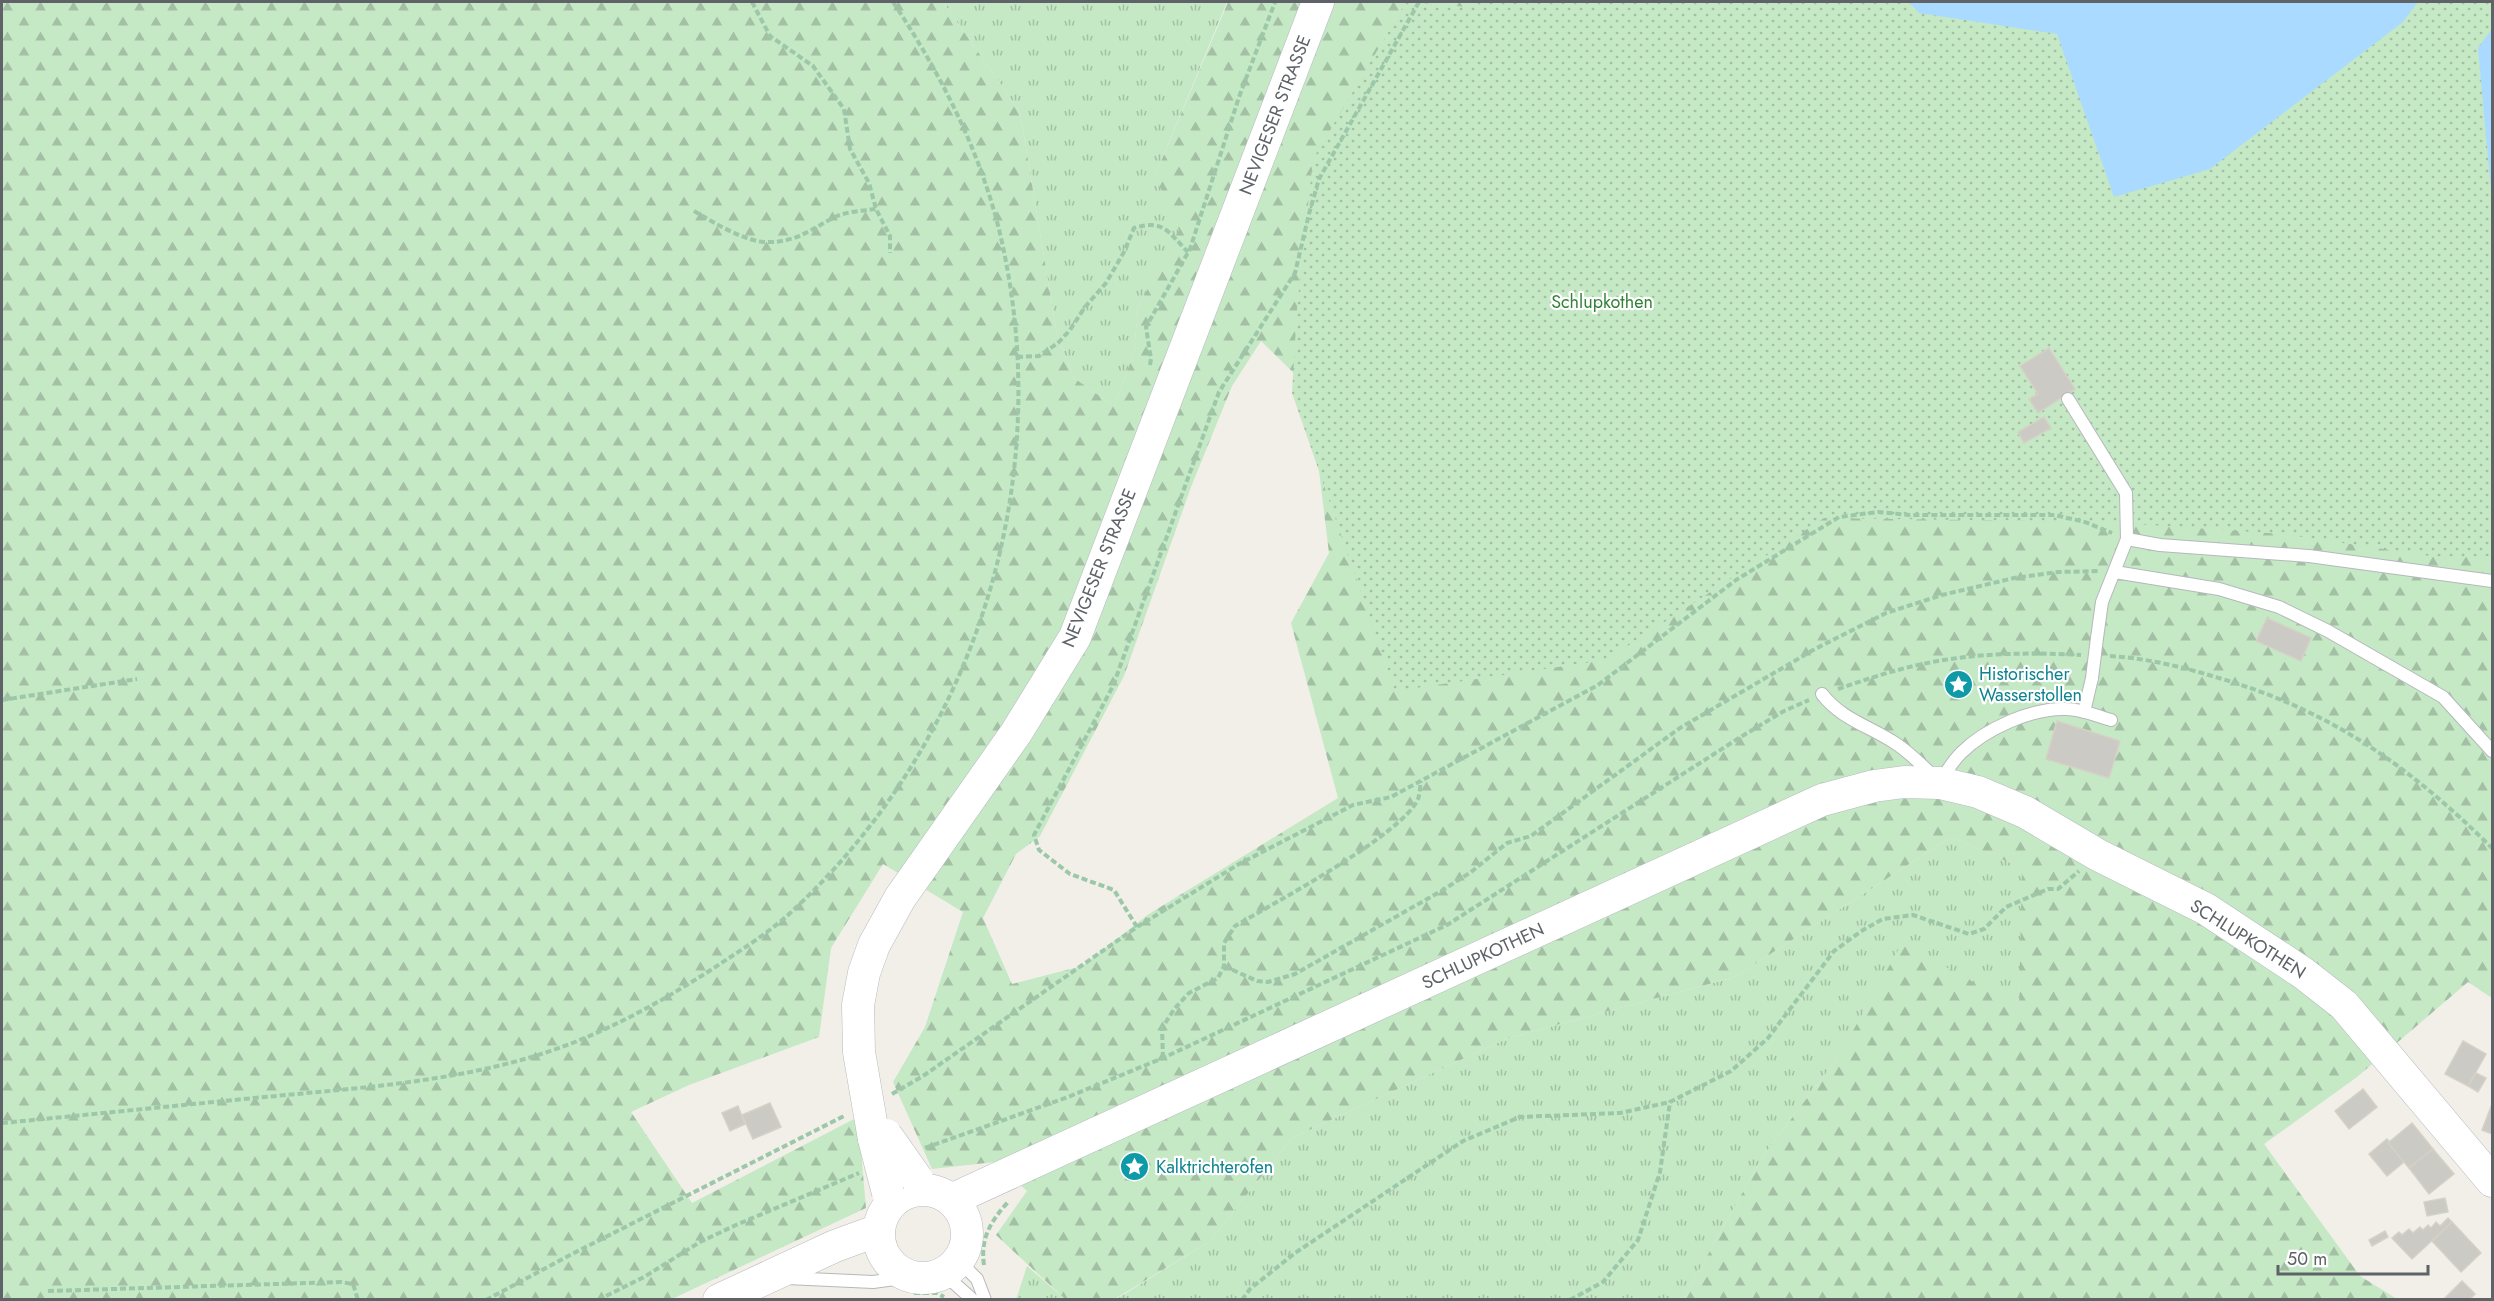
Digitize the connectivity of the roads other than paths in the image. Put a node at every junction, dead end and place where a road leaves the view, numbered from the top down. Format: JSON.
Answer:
{"nodes":[{"id":1,"x":1318,"y":2,"type":"edge"},
{"id":2,"x":2068,"y":399,"type":"dead end"},
{"id":3,"x":2127,"y":539,"type":"junction"},
{"id":4,"x":2115,"y":572,"type":"junction"},
{"id":5,"x":2493,"y":581,"type":"edge"},
{"id":6,"x":1822,"y":694,"type":"road end"},
{"id":7,"x":2084,"y":712,"type":"junction"},
{"id":8,"x":2111,"y":720,"type":"dead end"},
{"id":9,"x":2493,"y":751,"type":"edge"},
{"id":10,"x":1940,"y":783,"type":"junction"},
{"id":11,"x":880,"y":1137,"type":"junction"},
{"id":12,"x":2493,"y":1181,"type":"edge"},
{"id":13,"x":936,"y":1188,"type":"junction"},
{"id":14,"x":886,"y":1221,"type":"junction"},
{"id":15,"x":960,"y":1271,"type":"junction"},
{"id":16,"x":779,"y":1273,"type":"junction"},
{"id":17,"x":910,"y":1277,"type":"junction"},
{"id":18,"x":719,"y":1299,"type":"edge"},
{"id":19,"x":973,"y":1299,"type":"edge"},
{"id":20,"x":985,"y":1299,"type":"edge"}],
"edges":[{"from":1,"to":11,"type":"main road","name":"NEVIGESER STRASSE"},
{"from":2,"to":3,"type":"lane"},
{"from":3,"to":4,"type":"lane"},
{"from":3,"to":5,"type":"lane"},
{"from":4,"to":7,"type":"lane","bridge":true},
{"from":4,"to":9,"type":"lane"},
{"from":6,"to":10,"type":"lane"},
{"from":7,"to":8,"type":"lane"},
{"from":7,"to":10,"type":"lane"},
{"from":10,"to":12,"type":"main road","name":"SCHLUPKOTHEN"},
{"from":10,"to":13,"type":"main road","name":"SCHLUPKOTHEN"},
{"from":11,"to":13,"type":"main road","name":"NEVIGESER STRASSE","bridge":true},
{"from":11,"to":14,"type":"main road","name":"NEVIGESER STRASSE","bridge":true},
{"from":13,"to":14,"type":"main road"},
{"from":13,"to":15,"type":"main road"},
{"from":14,"to":16,"type":"main road"},
{"from":14,"to":17,"type":"main road"},
{"from":15,"to":17,"type":"main road"},
{"from":15,"to":19,"type":"lane"},
{"from":15,"to":20,"type":"lane"},
{"from":16,"to":17,"type":"lane"},
{"from":16,"to":18,"type":"main road"}]}
